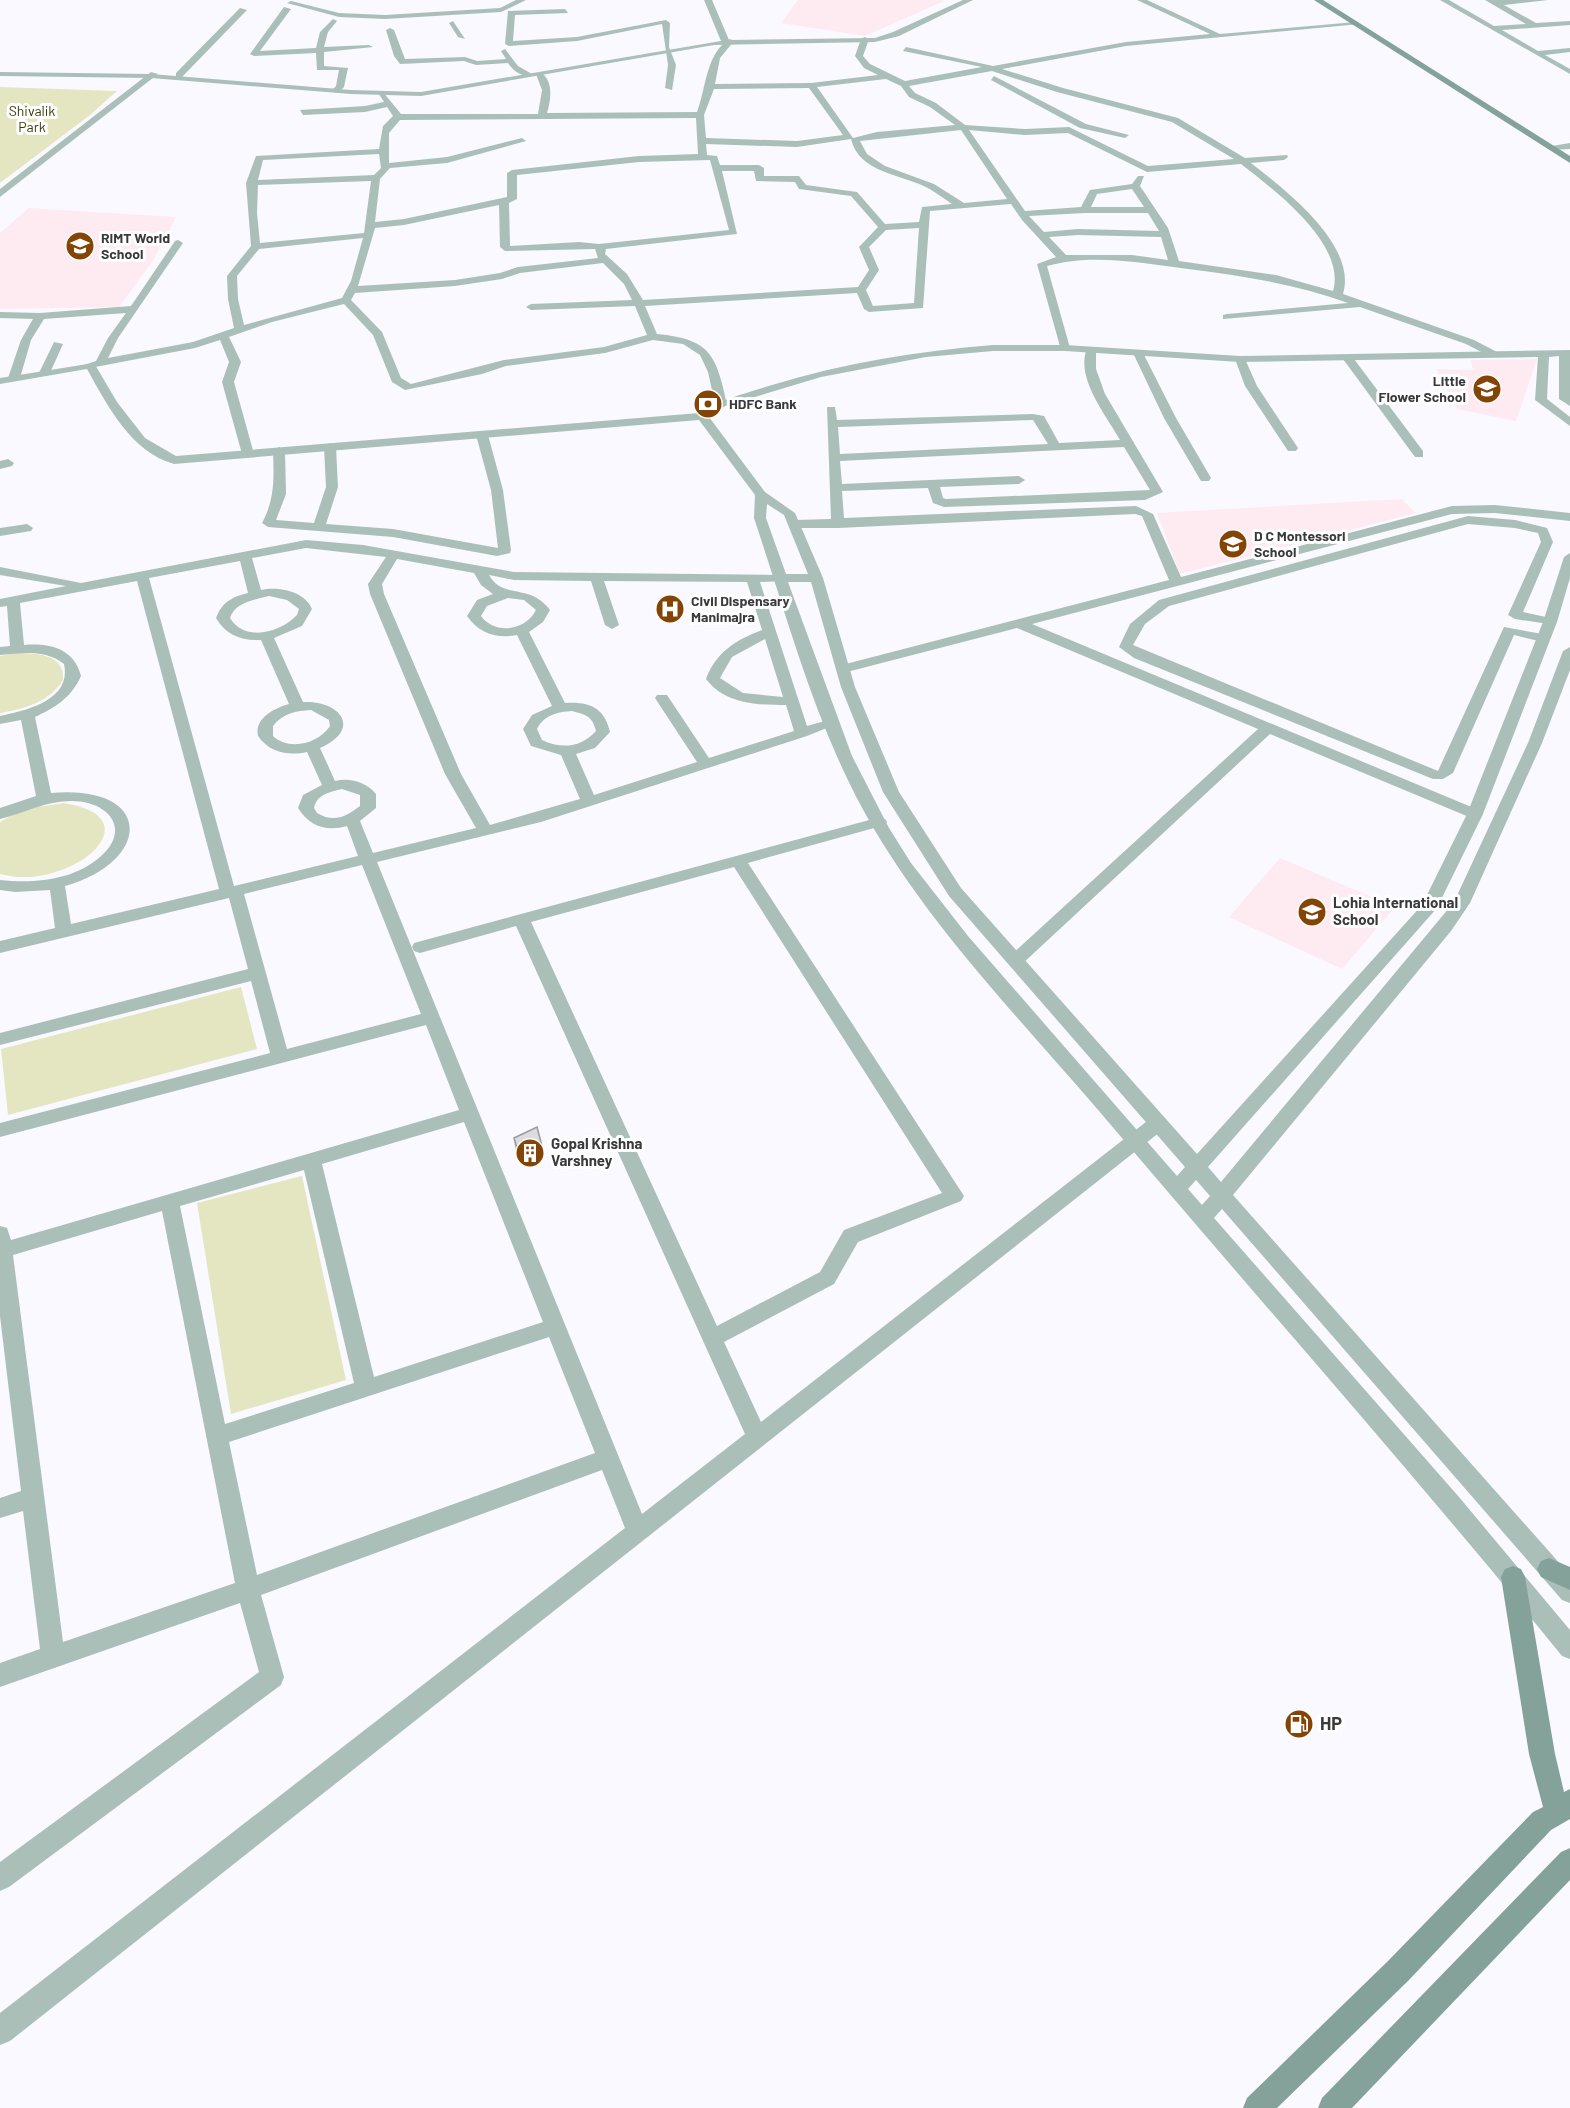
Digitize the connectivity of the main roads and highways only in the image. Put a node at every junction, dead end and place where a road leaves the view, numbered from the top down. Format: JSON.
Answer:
{"nodes":[{"id":1,"x":1318,"y":0,"type":"edge"},
{"id":2,"x":1330,"y":0,"type":"edge"},
{"id":3,"x":1563,"y":149,"type":"edge"},
{"id":4,"x":1570,"y":160,"type":"edge"},
{"id":5,"x":1513,"y":1577,"type":"road end"},
{"id":6,"x":1563,"y":1808,"type":"edge"},
{"id":7,"x":1570,"y":1861,"type":"edge"},
{"id":8,"x":1257,"y":2108,"type":"edge"},
{"id":9,"x":1332,"y":2108,"type":"edge"}],
"edges":[{"from":1,"to":3,"type":"main road"},
{"from":2,"to":3,"type":"main road"},
{"from":3,"to":4,"type":"main road"},
{"from":5,"to":6,"type":"main road"},
{"from":6,"to":8,"type":"main road"},
{"from":7,"to":9,"type":"main road"}]}
